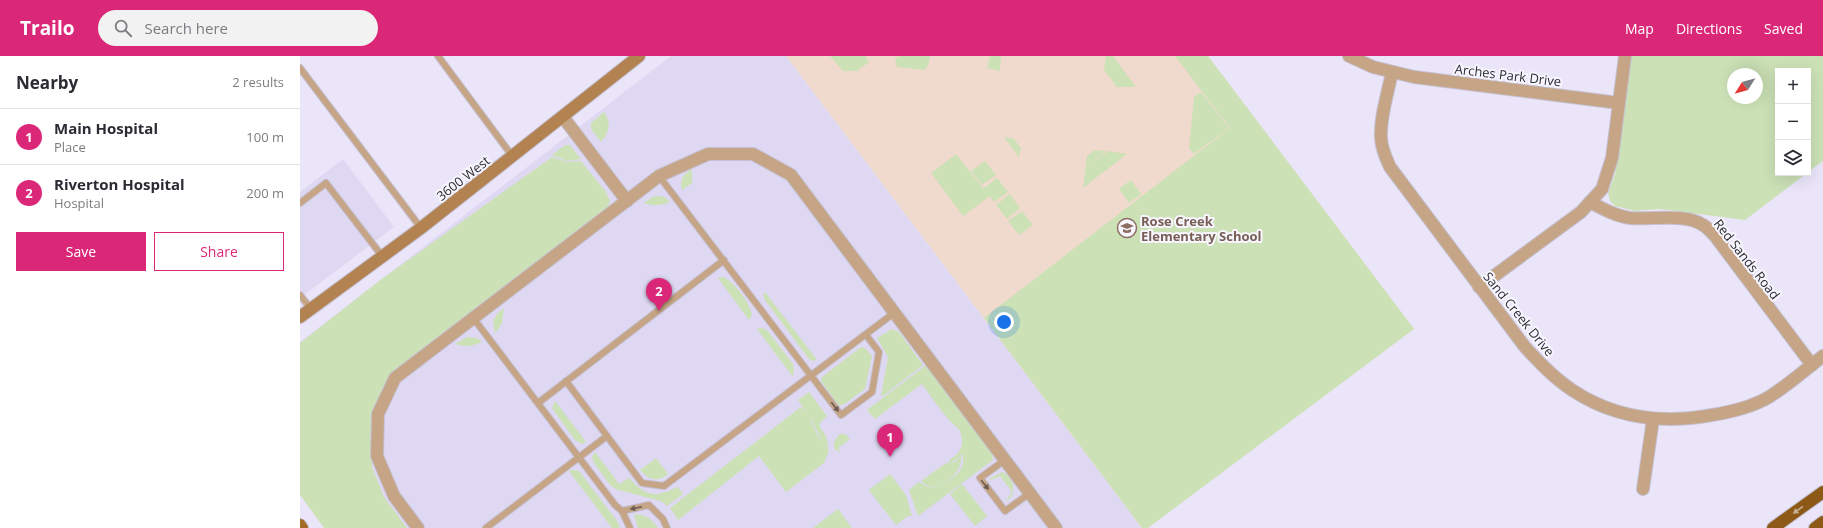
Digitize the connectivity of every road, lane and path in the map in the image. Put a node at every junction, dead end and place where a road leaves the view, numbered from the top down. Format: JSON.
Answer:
{"nodes":[{"id":1,"x":438,"y":56,"type":"edge"},
{"id":2,"x":639,"y":56,"type":"edge"},
{"id":3,"x":1349,"y":56,"type":"edge"},
{"id":4,"x":1625,"y":56,"type":"edge"},
{"id":5,"x":300,"y":68,"type":"edge"},
{"id":6,"x":1392,"y":72,"type":"junction"},
{"id":7,"x":1619,"y":103,"type":"junction"},
{"id":8,"x":563,"y":117,"type":"junction"},
{"id":9,"x":513,"y":157,"type":"junction"},
{"id":10,"x":660,"y":176,"type":"junction"},
{"id":11,"x":627,"y":201,"type":"junction"},
{"id":12,"x":1590,"y":202,"type":"junction"},
{"id":13,"x":300,"y":204,"type":"edge"},
{"id":14,"x":421,"y":228,"type":"junction"},
{"id":15,"x":382,"y":256,"type":"junction"},
{"id":16,"x":724,"y":260,"type":"junction"},
{"id":17,"x":1479,"y":288,"type":"junction"},
{"id":18,"x":300,"y":295,"type":"edge"},
{"id":19,"x":311,"y":309,"type":"junction"},
{"id":20,"x":894,"y":313,"type":"junction"},
{"id":21,"x":300,"y":317,"type":"edge"},
{"id":22,"x":474,"y":318,"type":"junction"},
{"id":23,"x":866,"y":335,"type":"junction"},
{"id":24,"x":1823,"y":356,"type":"edge"},
{"id":25,"x":1812,"y":365,"type":"junction"},
{"id":26,"x":812,"y":376,"type":"junction"},
{"id":27,"x":566,"y":381,"type":"junction"},
{"id":28,"x":538,"y":403,"type":"junction"},
{"id":29,"x":1653,"y":419,"type":"junction"},
{"id":30,"x":607,"y":436,"type":"junction"},
{"id":31,"x":580,"y":457,"type":"junction"},
{"id":32,"x":1005,"y":460,"type":"junction"},
{"id":33,"x":1643,"y":489,"type":"dead end"},
{"id":34,"x":1823,"y":492,"type":"edge"},
{"id":35,"x":1030,"y":493,"type":"junction"},
{"id":36,"x":622,"y":511,"type":"junction"},
{"id":37,"x":1823,"y":522,"type":"edge"},
{"id":38,"x":300,"y":525,"type":"edge"},
{"id":39,"x":302,"y":528,"type":"edge"},
{"id":40,"x":418,"y":528,"type":"edge"},
{"id":41,"x":486,"y":528,"type":"edge"},
{"id":42,"x":630,"y":528,"type":"edge"},
{"id":43,"x":667,"y":528,"type":"edge"},
{"id":44,"x":1056,"y":528,"type":"edge"},
{"id":45,"x":1773,"y":528,"type":"edge"},
{"id":46,"x":1815,"y":528,"type":"edge"}],
"edges":[{"from":1,"to":9,"type":"lane"},
{"from":2,"to":8,"type":"main road","name":"3600 West"},
{"from":3,"to":6,"type":"street","name":"Arches Park Drive"},
{"from":4,"to":7,"type":"street"},
{"from":5,"to":14,"type":"lane"},
{"from":6,"to":7,"type":"street","name":"Arches Park Drive"},
{"from":6,"to":17,"type":"street","name":"Sand Creek Drive"},
{"from":7,"to":12,"type":"street"},
{"from":8,"to":9,"type":"main road","name":"3600 West"},
{"from":8,"to":11,"type":"street"},
{"from":9,"to":14,"type":"main road","name":"3600 West"},
{"from":10,"to":11,"type":"street"},
{"from":10,"to":16,"type":"lane"},
{"from":10,"to":20,"type":"street"},
{"from":11,"to":22,"type":"street"},
{"from":12,"to":17,"type":"street"},
{"from":12,"to":25,"type":"street","name":"Red Sands Road"},
{"from":13,"to":15,"type":"lane"},
{"from":14,"to":15,"type":"main road","name":"3600 West"},
{"from":15,"to":19,"type":"main road","name":"3600 West"},
{"from":16,"to":26,"type":"lane"},
{"from":16,"to":27,"type":"lane"},
{"from":17,"to":29,"type":"street","name":"Sand Creek Drive"},
{"from":18,"to":19,"type":"lane"},
{"from":19,"to":21,"type":"main road","name":"3600 West"},
{"from":20,"to":23,"type":"lane"},
{"from":20,"to":32,"type":"street"},
{"from":22,"to":28,"type":"lane"},
{"from":22,"to":40,"type":"street"},
{"from":23,"to":26,"type":"lane"},
{"from":26,"to":23,"type":"lane","one_way":true},
{"from":24,"to":25,"type":"street","name":"Sand Creek Drive"},
{"from":25,"to":29,"type":"street","name":"Sand Creek Drive"},
{"from":26,"to":30,"type":"lane"},
{"from":27,"to":28,"type":"lane"},
{"from":27,"to":30,"type":"lane"},
{"from":28,"to":31,"type":"lane"},
{"from":29,"to":33,"type":"street"},
{"from":30,"to":31,"type":"lane"},
{"from":31,"to":36,"type":"lane"},
{"from":31,"to":41,"type":"lane"},
{"from":32,"to":35,"type":"street"},
{"from":32,"to":35,"type":"lane","one_way":true},
{"from":34,"to":45,"type":"highway","one_way":true},
{"from":35,"to":44,"type":"street"},
{"from":36,"to":42,"type":"lane"},
{"from":43,"to":36,"type":"lane","one_way":true},
{"from":37,"to":46,"type":"highway"},
{"from":38,"to":39,"type":"main road"}]}
